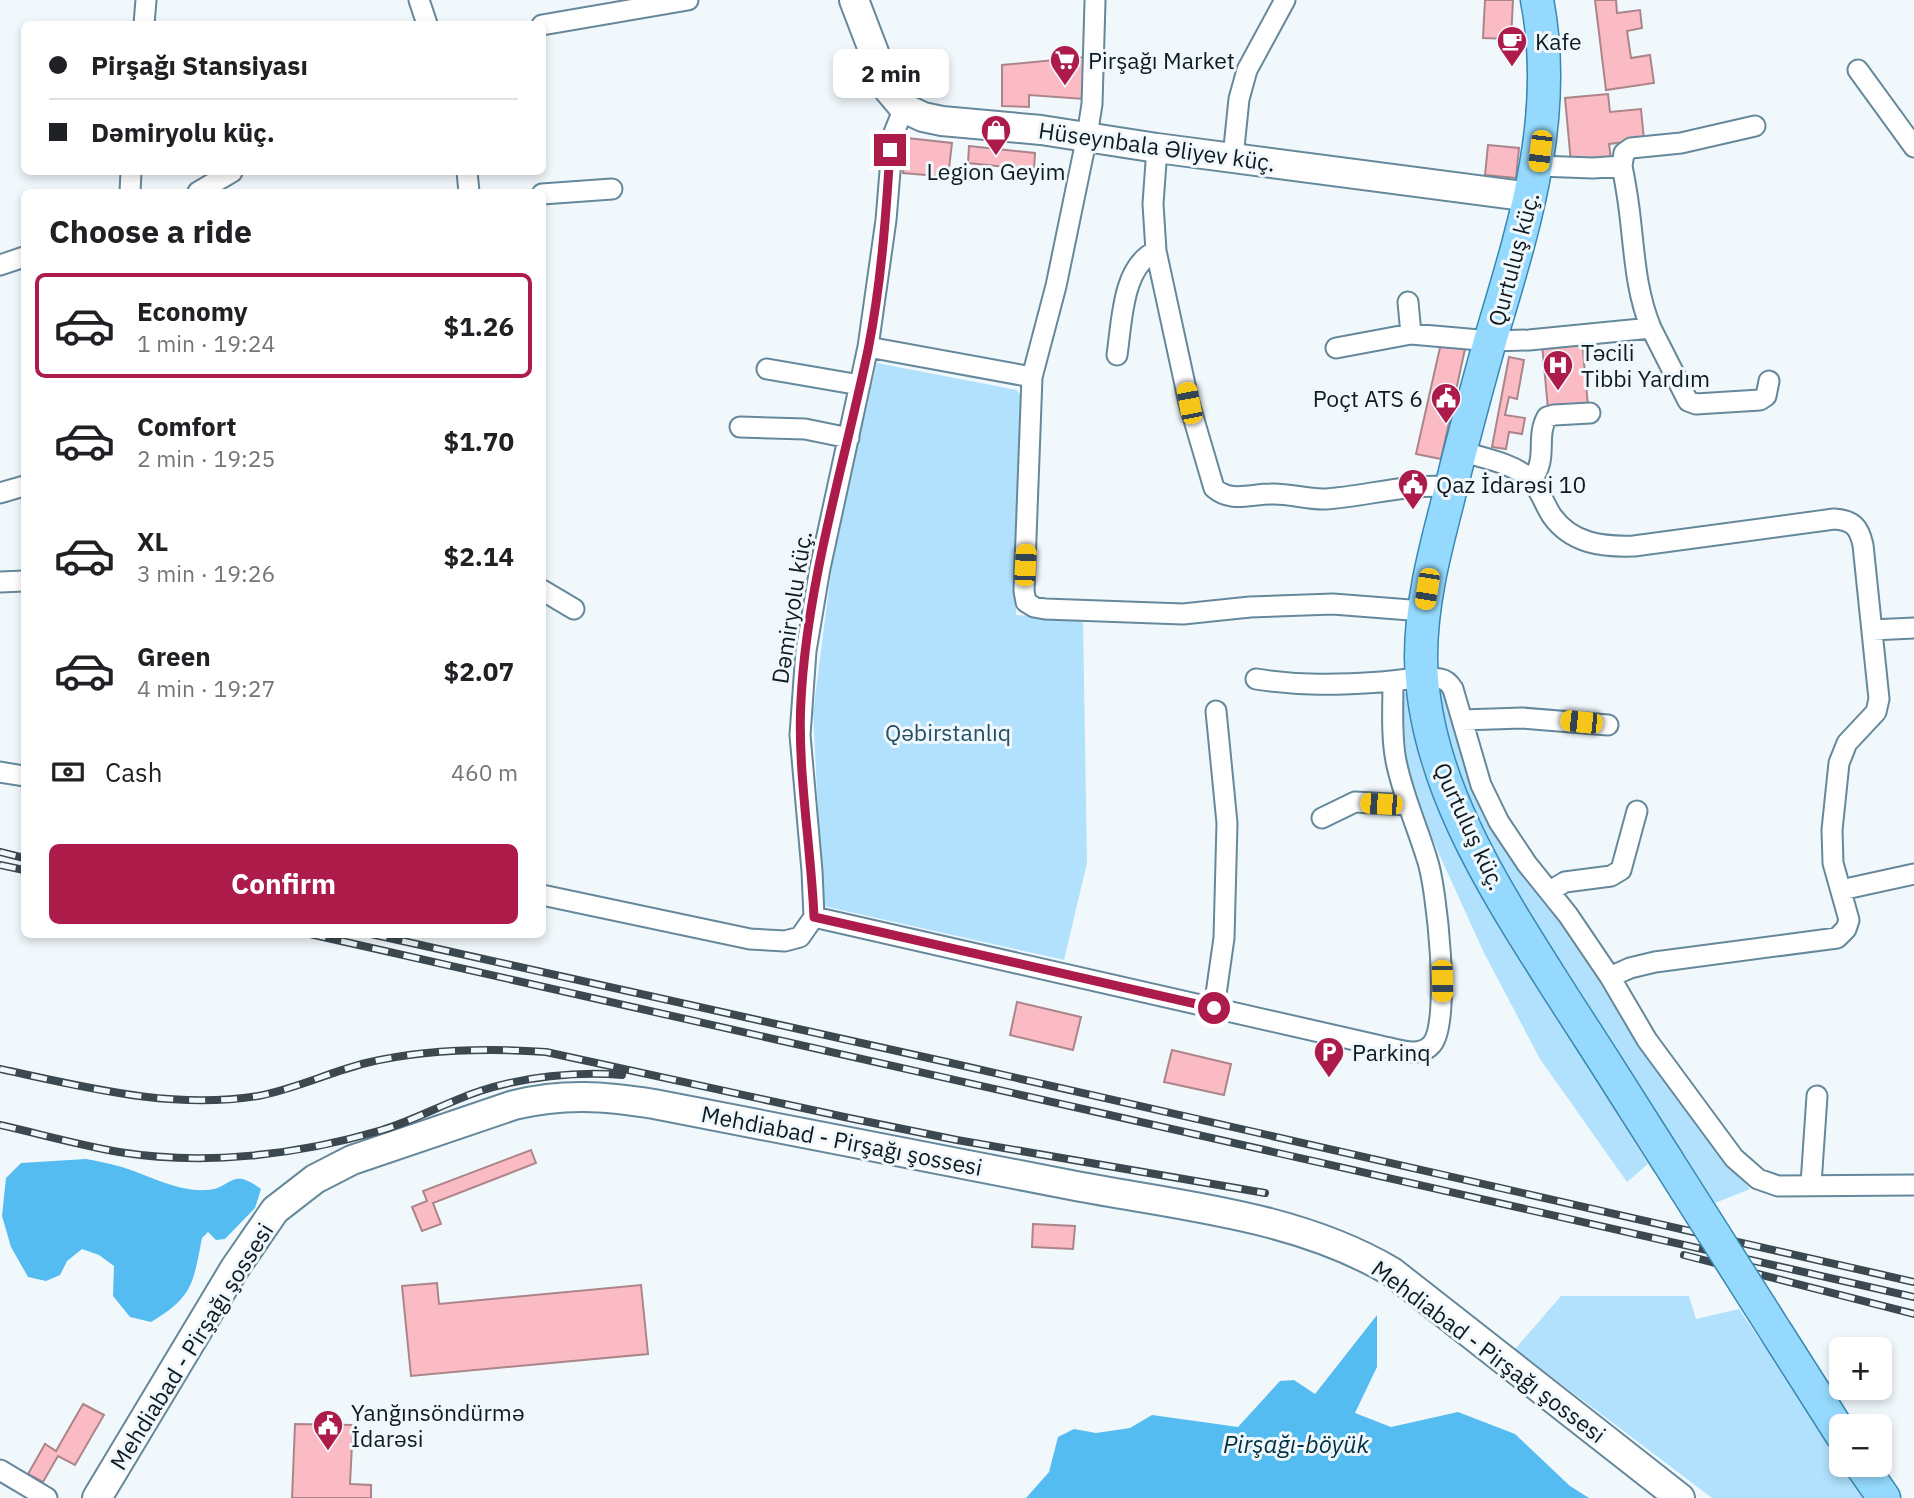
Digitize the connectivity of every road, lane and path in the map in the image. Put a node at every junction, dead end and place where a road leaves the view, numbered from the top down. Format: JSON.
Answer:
{"nodes":[{"id":1,"x":146,"y":0,"type":"edge"},
{"id":2,"x":419,"y":0,"type":"edge"},
{"id":3,"x":688,"y":0,"type":"edge"},
{"id":4,"x":854,"y":0,"type":"edge"},
{"id":5,"x":1285,"y":0,"type":"edge"},
{"id":6,"x":1537,"y":0,"type":"edge"},
{"id":7,"x":1095,"y":2,"type":"dead end"},
{"id":8,"x":657,"y":3,"type":"edge"},
{"id":9,"x":144,"y":21,"type":"edge"},
{"id":10,"x":426,"y":21,"type":"edge"},
{"id":11,"x":546,"y":23,"type":"edge"},
{"id":12,"x":1858,"y":70,"type":"dead end"},
{"id":13,"x":904,"y":108,"type":"junction"},
{"id":14,"x":1755,"y":126,"type":"dead end"},
{"id":15,"x":1087,"y":136,"type":"junction"},
{"id":16,"x":1914,"y":147,"type":"edge"},
{"id":17,"x":1157,"y":148,"type":"junction"},
{"id":18,"x":1233,"y":157,"type":"junction"},
{"id":19,"x":1538,"y":166,"type":"junction"},
{"id":20,"x":1622,"y":166,"type":"junction"},
{"id":21,"x":224,"y":182,"type":"edge"},
{"id":22,"x":206,"y":189,"type":"edge"},
{"id":23,"x":612,"y":189,"type":"dead end"},
{"id":24,"x":546,"y":194,"type":"edge"},
{"id":25,"x":1531,"y":197,"type":"junction"},
{"id":26,"x":1156,"y":251,"type":"junction"},
{"id":27,"x":21,"y":259,"type":"edge"},
{"id":28,"x":0,"y":265,"type":"edge"},
{"id":29,"x":1408,"y":302,"type":"dead end"},
{"id":30,"x":1651,"y":327,"type":"junction"},
{"id":31,"x":1411,"y":334,"type":"junction"},
{"id":32,"x":1491,"y":341,"type":"junction"},
{"id":33,"x":868,"y":347,"type":"junction"},
{"id":34,"x":1336,"y":348,"type":"dead end"},
{"id":35,"x":1117,"y":355,"type":"dead end"},
{"id":36,"x":767,"y":369,"type":"dead end"},
{"id":37,"x":1032,"y":377,"type":"junction"},
{"id":38,"x":1769,"y":381,"type":"dead end"},
{"id":39,"x":860,"y":385,"type":"junction"},
{"id":40,"x":1590,"y":413,"type":"dead end"},
{"id":41,"x":740,"y":427,"type":"dead end"},
{"id":42,"x":849,"y":438,"type":"junction"},
{"id":43,"x":1461,"y":451,"type":"junction"},
{"id":44,"x":1531,"y":480,"type":"junction"},
{"id":45,"x":21,"y":487,"type":"edge"},
{"id":46,"x":1451,"y":487,"type":"junction"},
{"id":47,"x":0,"y":493,"type":"edge"},
{"id":48,"x":21,"y":581,"type":"edge"},
{"id":49,"x":0,"y":582,"type":"edge"},
{"id":50,"x":546,"y":592,"type":"edge"},
{"id":51,"x":573,"y":609,"type":"dead end"},
{"id":52,"x":1423,"y":611,"type":"junction"},
{"id":53,"x":1914,"y":628,"type":"edge"},
{"id":54,"x":1872,"y":630,"type":"junction"},
{"id":55,"x":1256,"y":679,"type":"dead end"},
{"id":56,"x":1408,"y":680,"type":"junction"},
{"id":57,"x":1216,"y":712,"type":"dead end"},
{"id":58,"x":1462,"y":720,"type":"junction"},
{"id":59,"x":1608,"y":724,"type":"dead end"},
{"id":60,"x":0,"y":772,"type":"edge"},
{"id":61,"x":21,"y":776,"type":"edge"},
{"id":62,"x":1407,"y":805,"type":"junction"},
{"id":63,"x":1637,"y":811,"type":"dead end"},
{"id":64,"x":1322,"y":818,"type":"dead end"},
{"id":65,"x":1914,"y":874,"type":"edge"},
{"id":66,"x":1841,"y":890,"type":"junction"},
{"id":67,"x":1550,"y":891,"type":"junction"},
{"id":68,"x":546,"y":896,"type":"edge"},
{"id":69,"x":814,"y":917,"type":"junction"},
{"id":70,"x":1610,"y":976,"type":"junction"},
{"id":71,"x":1214,"y":1008,"type":"junction"},
{"id":72,"x":1816,"y":1096,"type":"dead end"},
{"id":73,"x":1811,"y":1184,"type":"junction"},
{"id":74,"x":1914,"y":1185,"type":"edge"},
{"id":75,"x":1829,"y":1415,"type":"edge"},
{"id":76,"x":0,"y":1470,"type":"edge"},
{"id":77,"x":1869,"y":1477,"type":"edge"},
{"id":78,"x":47,"y":1498,"type":"edge"},
{"id":79,"x":97,"y":1498,"type":"edge"},
{"id":80,"x":1680,"y":1498,"type":"edge"},
{"id":81,"x":1884,"y":1498,"type":"edge"}],
"edges":[{"from":1,"to":9,"type":"street"},
{"from":2,"to":10,"type":"street"},
{"from":3,"to":8,"type":"street"},
{"from":4,"to":13,"type":"main road"},
{"from":5,"to":18,"type":"street"},
{"from":6,"to":19,"type":"main road","name":"Qurtuluş küç."},
{"from":7,"to":15,"type":"street"},
{"from":8,"to":11,"type":"street"},
{"from":12,"to":16,"type":"street"},
{"from":13,"to":15,"type":"main road","name":"Hüseynbala Əliyev küç."},
{"from":13,"to":33,"type":"street","name":"Dəmiryolu küç."},
{"from":14,"to":20,"type":"street"},
{"from":15,"to":17,"type":"main road","name":"Hüseynbala Əliyev küç."},
{"from":15,"to":37,"type":"street"},
{"from":17,"to":18,"type":"main road","name":"Hüseynbala Əliyev küç."},
{"from":17,"to":26,"type":"street"},
{"from":18,"to":25,"type":"main road","name":"Hüseynbala Əliyev küç."},
{"from":19,"to":20,"type":"street"},
{"from":19,"to":25,"type":"main road","name":"Qurtuluş küç."},
{"from":20,"to":30,"type":"street"},
{"from":21,"to":22,"type":"street"},
{"from":23,"to":24,"type":"street"},
{"from":25,"to":32,"type":"main road","name":"Qurtuluş küç."},
{"from":26,"to":35,"type":"street"},
{"from":26,"to":46,"type":"street"},
{"from":27,"to":28,"type":"street"},
{"from":29,"to":31,"type":"street"},
{"from":30,"to":32,"type":"street"},
{"from":30,"to":38,"type":"street"},
{"from":31,"to":32,"type":"street"},
{"from":31,"to":34,"type":"street"},
{"from":32,"to":43,"type":"main road","name":"Qurtuluş küç."},
{"from":33,"to":37,"type":"street"},
{"from":33,"to":39,"type":"street","name":"Dəmiryolu küç."},
{"from":36,"to":39,"type":"street"},
{"from":37,"to":52,"type":"street"},
{"from":39,"to":42,"type":"street","name":"Dəmiryolu küç."},
{"from":40,"to":44,"type":"street"},
{"from":41,"to":42,"type":"street"},
{"from":42,"to":69,"type":"street","name":"Dəmiryolu küç."},
{"from":43,"to":44,"type":"street"},
{"from":43,"to":46,"type":"main road","name":"Qurtuluş küç."},
{"from":44,"to":54,"type":"street"},
{"from":45,"to":47,"type":"street"},
{"from":46,"to":52,"type":"main road","name":"Qurtuluş küç."},
{"from":48,"to":49,"type":"street"},
{"from":50,"to":51,"type":"street"},
{"from":52,"to":56,"type":"main road","name":"Qurtuluş küç."},
{"from":53,"to":54,"type":"street"},
{"from":54,"to":66,"type":"street"},
{"from":55,"to":56,"type":"street"},
{"from":56,"to":58,"type":"street"},
{"from":56,"to":62,"type":"street"},
{"from":56,"to":75,"type":"main road","name":"Qurtuluş küç.","bridge":true},
{"from":57,"to":71,"type":"street"},
{"from":58,"to":59,"type":"street"},
{"from":58,"to":67,"type":"street"},
{"from":60,"to":61,"type":"street"},
{"from":62,"to":64,"type":"street"},
{"from":62,"to":71,"type":"street"},
{"from":63,"to":67,"type":"street"},
{"from":65,"to":66,"type":"street"},
{"from":66,"to":70,"type":"street"},
{"from":67,"to":70,"type":"street"},
{"from":68,"to":69,"type":"street"},
{"from":69,"to":71,"type":"street"},
{"from":70,"to":73,"type":"street"},
{"from":72,"to":73,"type":"street"},
{"from":73,"to":74,"type":"street"},
{"from":76,"to":78,"type":"street"},
{"from":77,"to":81,"type":"main road"},
{"from":79,"to":80,"type":"main road","name":"Mehdiabad - Pirşağı şossesi"}]}
